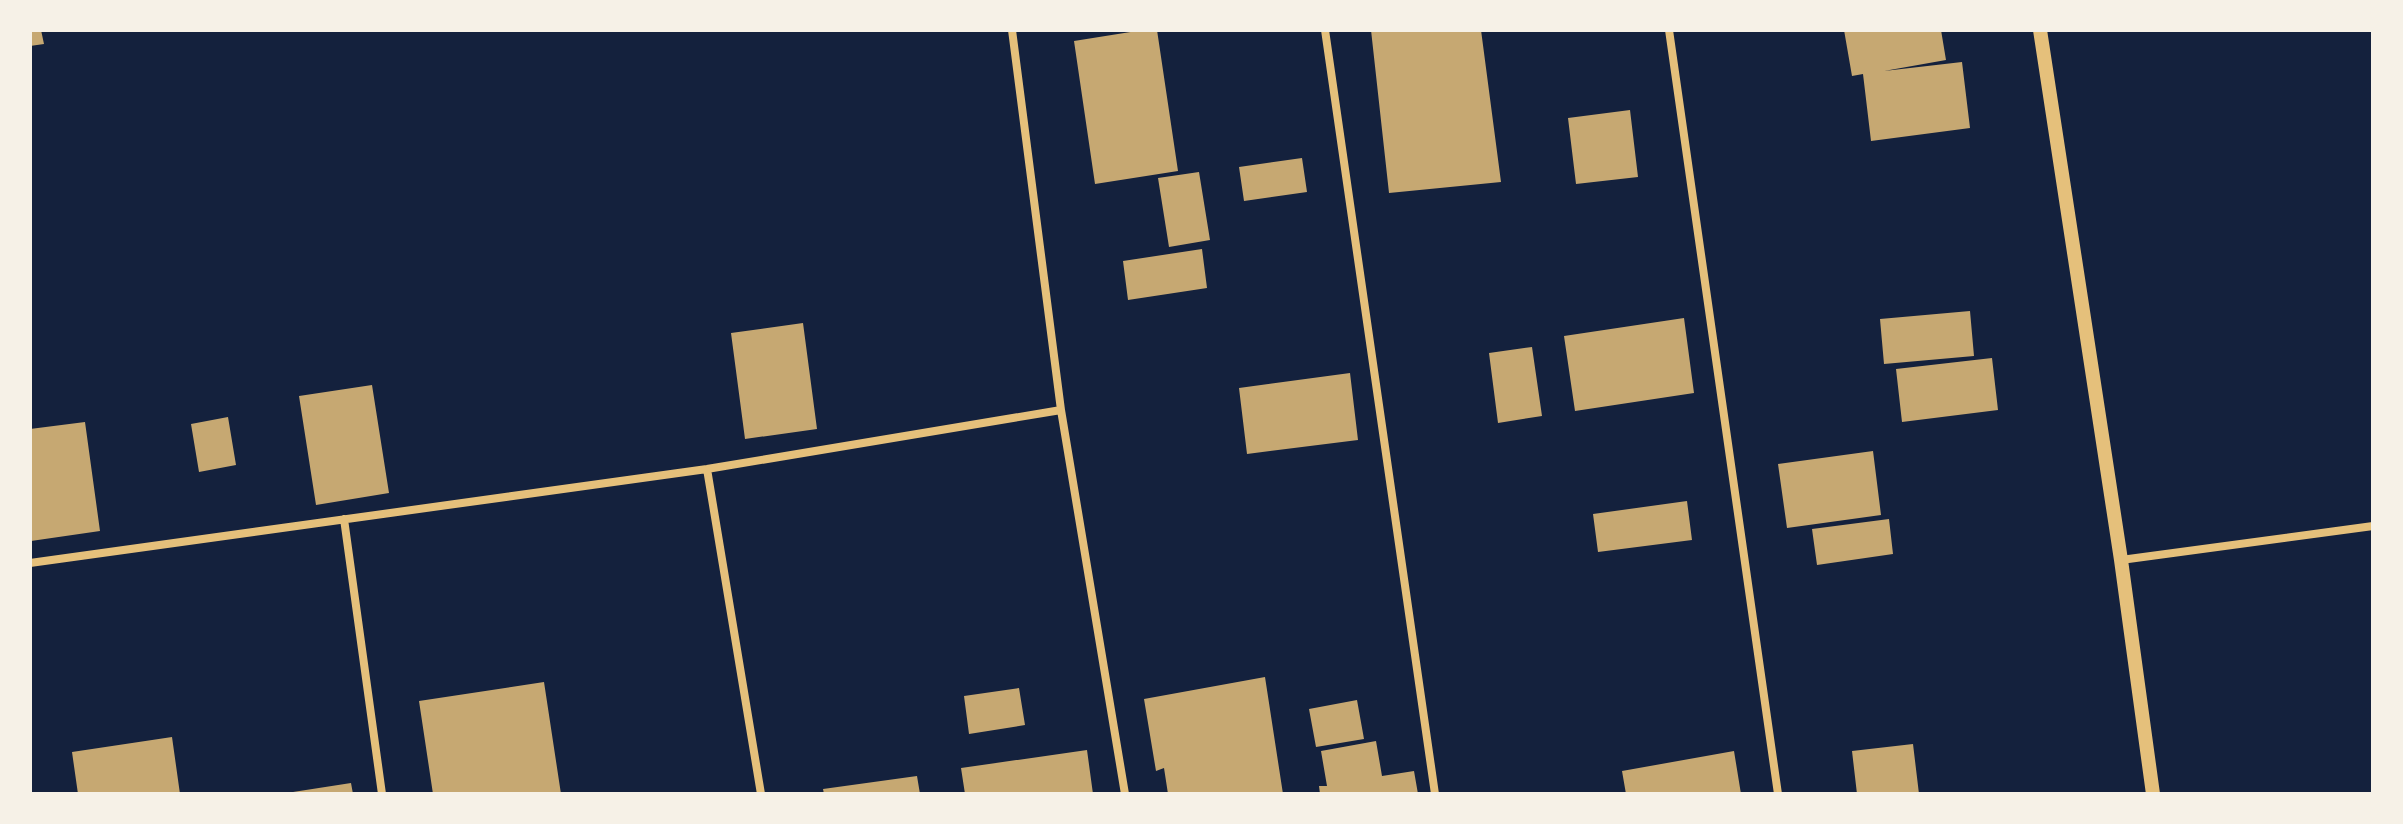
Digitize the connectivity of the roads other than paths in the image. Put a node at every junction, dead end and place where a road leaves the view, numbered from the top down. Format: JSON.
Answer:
{"nodes":[{"id":1,"x":1012,"y":30,"type":"edge"},
{"id":2,"x":1325,"y":30,"type":"edge"},
{"id":3,"x":1669,"y":30,"type":"edge"},
{"id":4,"x":2040,"y":30,"type":"edge"},
{"id":5,"x":1061,"y":410,"type":"junction"},
{"id":6,"x":707,"y":469,"type":"junction"},
{"id":7,"x":344,"y":519,"type":"junction"},
{"id":8,"x":2373,"y":526,"type":"edge"},
{"id":9,"x":2121,"y":560,"type":"junction"},
{"id":10,"x":30,"y":563,"type":"edge"},
{"id":11,"x":382,"y":794,"type":"edge"},
{"id":12,"x":761,"y":794,"type":"edge"},
{"id":13,"x":1125,"y":794,"type":"edge"},
{"id":14,"x":1435,"y":794,"type":"edge"},
{"id":15,"x":1778,"y":794,"type":"edge"},
{"id":16,"x":2153,"y":794,"type":"edge"}],
"edges":[{"from":1,"to":5,"type":"street"},
{"from":2,"to":14,"type":"street"},
{"from":3,"to":15,"type":"street"},
{"from":4,"to":9,"type":"street"},
{"from":5,"to":6,"type":"street"},
{"from":5,"to":13,"type":"street"},
{"from":6,"to":7,"type":"street"},
{"from":6,"to":12,"type":"street"},
{"from":7,"to":10,"type":"street"},
{"from":7,"to":11,"type":"street"},
{"from":8,"to":9,"type":"street"},
{"from":9,"to":16,"type":"street"}]}
